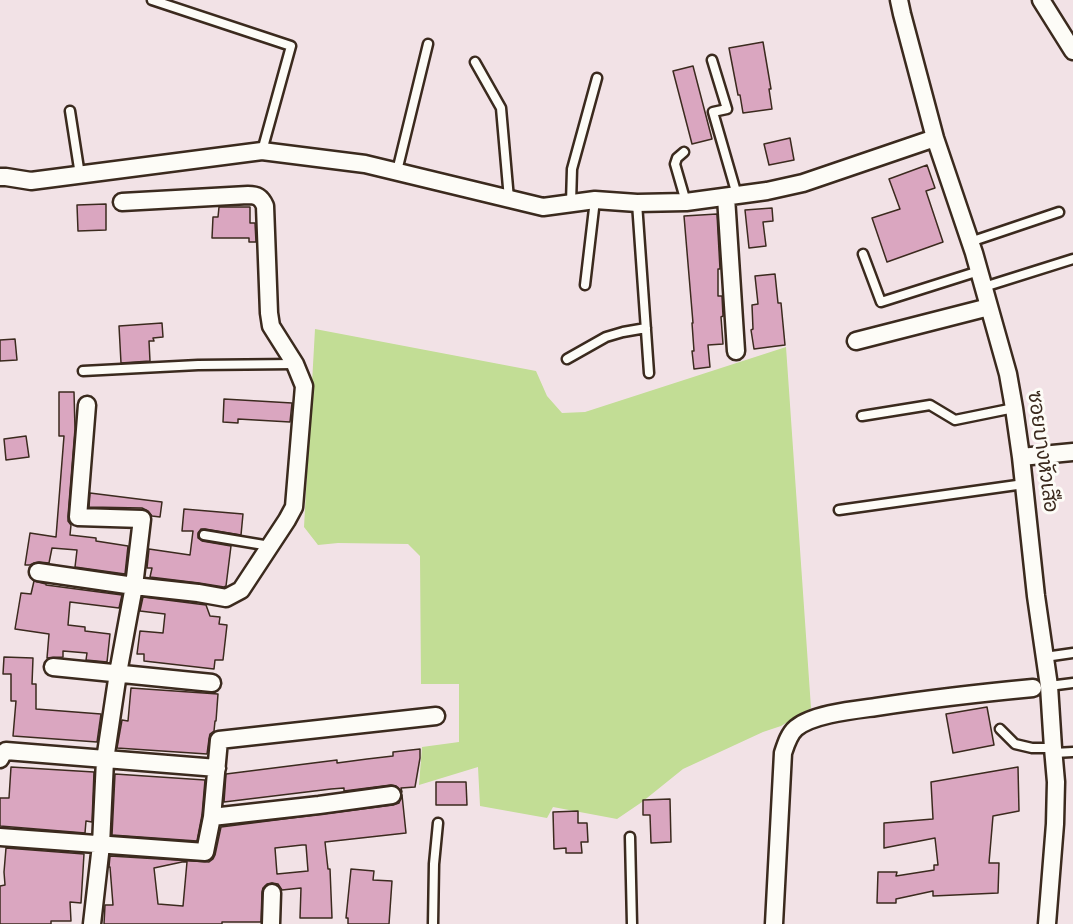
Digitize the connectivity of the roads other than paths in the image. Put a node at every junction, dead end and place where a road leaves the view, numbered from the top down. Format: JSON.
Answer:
{"nodes":[{"id":1,"x":152,"y":0,"type":"edge"},
{"id":2,"x":899,"y":0,"type":"edge"},
{"id":3,"x":1041,"y":0,"type":"edge"},
{"id":4,"x":428,"y":44,"type":"dead end"},
{"id":5,"x":1073,"y":51,"type":"edge"},
{"id":6,"x":712,"y":60,"type":"dead end"},
{"id":7,"x":475,"y":62,"type":"dead end"},
{"id":8,"x":597,"y":78,"type":"dead end"},
{"id":9,"x":70,"y":111,"type":"dead end"},
{"id":10,"x":935,"y":138,"type":"junction"},
{"id":11,"x":262,"y":151,"type":"junction"},
{"id":12,"x":684,"y":152,"type":"dead end"},
{"id":13,"x":396,"y":171,"type":"junction"},
{"id":14,"x":80,"y":175,"type":"junction"},
{"id":15,"x":0,"y":177,"type":"edge"},
{"id":16,"x":731,"y":196,"type":"junction"},
{"id":17,"x":510,"y":200,"type":"junction"},
{"id":18,"x":595,"y":200,"type":"junction"},
{"id":19,"x":122,"y":202,"type":"dead end"},
{"id":20,"x":686,"y":202,"type":"junction"},
{"id":21,"x":571,"y":203,"type":"junction"},
{"id":22,"x":638,"y":203,"type":"junction"},
{"id":23,"x":1059,"y":212,"type":"dead end"},
{"id":24,"x":970,"y":242,"type":"junction"},
{"id":25,"x":863,"y":254,"type":"dead end"},
{"id":26,"x":1073,"y":259,"type":"edge"},
{"id":27,"x":981,"y":279,"type":"junction"},
{"id":28,"x":585,"y":285,"type":"dead end"},
{"id":29,"x":989,"y":307,"type":"junction"},
{"id":30,"x":646,"y":328,"type":"junction"},
{"id":31,"x":856,"y":341,"type":"dead end"},
{"id":32,"x":736,"y":351,"type":"dead end"},
{"id":33,"x":567,"y":359,"type":"dead end"},
{"id":34,"x":295,"y":364,"type":"junction"},
{"id":35,"x":83,"y":371,"type":"dead end"},
{"id":36,"x":649,"y":373,"type":"dead end"},
{"id":37,"x":87,"y":405,"type":"dead end"},
{"id":38,"x":1014,"y":408,"type":"junction"},
{"id":39,"x":862,"y":416,"type":"dead end"},
{"id":40,"x":1073,"y":452,"type":"edge"},
{"id":41,"x":1021,"y":457,"type":"junction"},
{"id":42,"x":1024,"y":484,"type":"junction"},
{"id":43,"x":839,"y":510,"type":"dead end"},
{"id":44,"x":204,"y":535,"type":"dead end"},
{"id":45,"x":270,"y":546,"type":"junction"},
{"id":46,"x":38,"y":572,"type":"dead end"},
{"id":47,"x":134,"y":586,"type":"junction"},
{"id":48,"x":1073,"y":653,"type":"edge"},
{"id":49,"x":1045,"y":657,"type":"junction"},
{"id":50,"x":53,"y":668,"type":"dead end"},
{"id":51,"x":118,"y":673,"type":"junction"},
{"id":52,"x":212,"y":683,"type":"dead end"},
{"id":53,"x":1073,"y":683,"type":"edge"},
{"id":54,"x":1041,"y":687,"type":"junction"},
{"id":55,"x":436,"y":716,"type":"dead end"},
{"id":56,"x":1000,"y":729,"type":"dead end"},
{"id":57,"x":1054,"y":751,"type":"junction"},
{"id":58,"x":1073,"y":752,"type":"edge"},
{"id":59,"x":0,"y":759,"type":"edge"},
{"id":60,"x":105,"y":760,"type":"junction"},
{"id":61,"x":217,"y":768,"type":"junction"},
{"id":62,"x":392,"y":795,"type":"dead end"},
{"id":63,"x":212,"y":817,"type":"junction"},
{"id":64,"x":438,"y":823,"type":"dead end"},
{"id":65,"x":0,"y":837,"type":"edge"},
{"id":66,"x":630,"y":837,"type":"dead end"},
{"id":67,"x":101,"y":845,"type":"junction"},
{"id":68,"x":272,"y":893,"type":"dead end"},
{"id":69,"x":92,"y":924,"type":"edge"},
{"id":70,"x":271,"y":924,"type":"edge"},
{"id":71,"x":433,"y":924,"type":"edge"},
{"id":72,"x":632,"y":924,"type":"edge"},
{"id":73,"x":774,"y":924,"type":"edge"},
{"id":74,"x":1047,"y":924,"type":"edge"}],
"edges":[{"from":1,"to":11,"type":"lane"},
{"from":2,"to":10,"type":"street","name":"ซอยบางหัวเสือ"},
{"from":3,"to":5,"type":"street"},
{"from":4,"to":13,"type":"lane"},
{"from":6,"to":16,"type":"lane"},
{"from":7,"to":17,"type":"lane"},
{"from":8,"to":21,"type":"lane"},
{"from":9,"to":14,"type":"lane"},
{"from":10,"to":16,"type":"street"},
{"from":10,"to":24,"type":"street","name":"ซอยบางหัวเสือ"},
{"from":11,"to":13,"type":"street"},
{"from":11,"to":14,"type":"street"},
{"from":12,"to":20,"type":"lane"},
{"from":13,"to":17,"type":"street"},
{"from":14,"to":15,"type":"street"},
{"from":16,"to":20,"type":"street"},
{"from":16,"to":32,"type":"street"},
{"from":17,"to":21,"type":"street"},
{"from":18,"to":21,"type":"street"},
{"from":18,"to":22,"type":"street"},
{"from":18,"to":28,"type":"lane"},
{"from":19,"to":34,"type":"street"},
{"from":20,"to":22,"type":"street"},
{"from":22,"to":30,"type":"lane"},
{"from":23,"to":24,"type":"lane"},
{"from":24,"to":27,"type":"street","name":"ซอยบางหัวเสือ"},
{"from":25,"to":27,"type":"lane"},
{"from":26,"to":27,"type":"lane"},
{"from":27,"to":29,"type":"street","name":"ซอยบางหัวเสือ"},
{"from":29,"to":31,"type":"street"},
{"from":29,"to":38,"type":"street","name":"ซอยบางหัวเสือ"},
{"from":30,"to":33,"type":"lane"},
{"from":30,"to":36,"type":"lane"},
{"from":34,"to":35,"type":"lane"},
{"from":34,"to":45,"type":"street"},
{"from":37,"to":47,"type":"street"},
{"from":38,"to":39,"type":"lane"},
{"from":38,"to":41,"type":"street","name":"ซอยบางหัวเสือ"},
{"from":40,"to":41,"type":"street"},
{"from":41,"to":42,"type":"street","name":"ซอยบางหัวเสือ"},
{"from":42,"to":43,"type":"lane"},
{"from":42,"to":49,"type":"street","name":"ซอยบางหัวเสือ"},
{"from":44,"to":45,"type":"lane"},
{"from":45,"to":47,"type":"street"},
{"from":46,"to":47,"type":"street"},
{"from":47,"to":51,"type":"street"},
{"from":48,"to":49,"type":"lane"},
{"from":49,"to":54,"type":"street","name":"ซอยบางหัวเสือ"},
{"from":50,"to":51,"type":"street"},
{"from":51,"to":52,"type":"street"},
{"from":51,"to":60,"type":"street"},
{"from":53,"to":54,"type":"lane"},
{"from":54,"to":57,"type":"street","name":"ซอยบางหัวเสือ"},
{"from":54,"to":73,"type":"street"},
{"from":55,"to":61,"type":"street"},
{"from":56,"to":57,"type":"lane"},
{"from":57,"to":58,"type":"lane"},
{"from":57,"to":74,"type":"street","name":"ซอยบางหัวเสือ"},
{"from":59,"to":60,"type":"street"},
{"from":60,"to":61,"type":"street"},
{"from":60,"to":67,"type":"street"},
{"from":61,"to":63,"type":"street"},
{"from":62,"to":63,"type":"street"},
{"from":63,"to":67,"type":"street"},
{"from":64,"to":71,"type":"lane"},
{"from":65,"to":67,"type":"street"},
{"from":66,"to":72,"type":"lane"},
{"from":67,"to":69,"type":"street"},
{"from":68,"to":70,"type":"street"}]}
